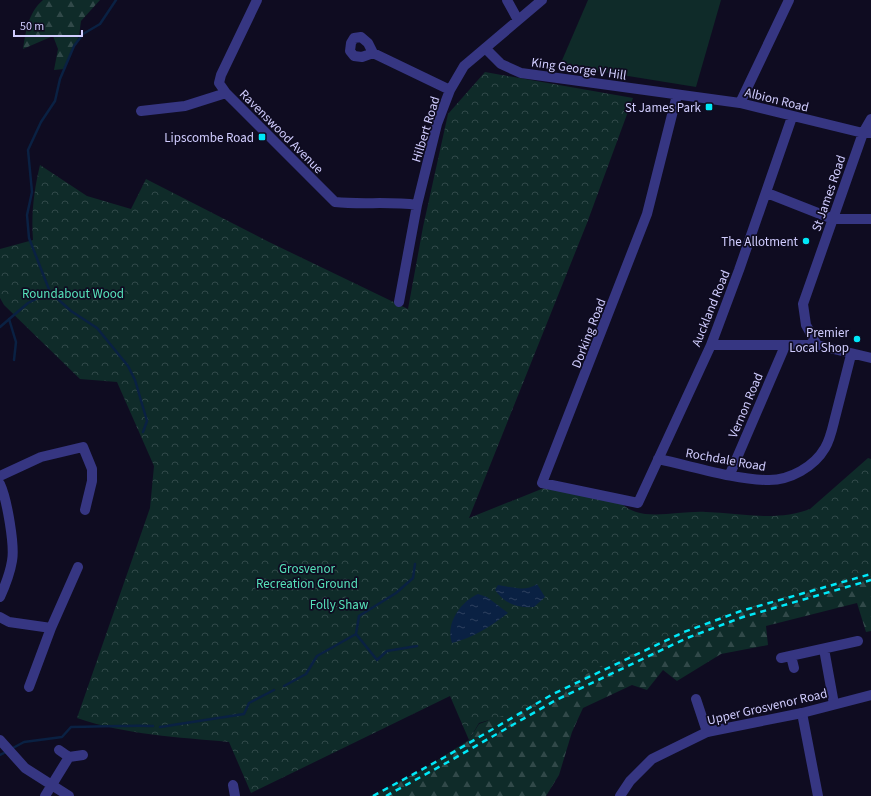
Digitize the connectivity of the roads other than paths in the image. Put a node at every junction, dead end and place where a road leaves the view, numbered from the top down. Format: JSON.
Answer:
{"nodes":[{"id":1,"x":257,"y":0,"type":"edge"},
{"id":2,"x":507,"y":0,"type":"edge"},
{"id":3,"x":542,"y":0,"type":"edge"},
{"id":4,"x":789,"y":0,"type":"edge"},
{"id":5,"x":518,"y":20,"type":"junction"},
{"id":6,"x":486,"y":49,"type":"junction"},
{"id":7,"x":372,"y":53,"type":"dead end"},
{"id":8,"x":450,"y":90,"type":"junction"},
{"id":9,"x":226,"y":93,"type":"junction"},
{"id":10,"x":676,"y":95,"type":"junction"},
{"id":11,"x":740,"y":103,"type":"junction"},
{"id":12,"x":141,"y":111,"type":"dead end"},
{"id":13,"x":792,"y":117,"type":"junction"},
{"id":14,"x":871,"y":119,"type":"edge"},
{"id":15,"x":867,"y":133,"type":"edge"},
{"id":16,"x":766,"y":193,"type":"junction"},
{"id":17,"x":416,"y":205,"type":"junction"},
{"id":18,"x":833,"y":219,"type":"junction"},
{"id":19,"x":871,"y":219,"type":"edge"},
{"id":20,"x":399,"y":302,"type":"dead end"},
{"id":21,"x":710,"y":345,"type":"junction"},
{"id":22,"x":817,"y":345,"type":"junction"},
{"id":23,"x":784,"y":346,"type":"junction"},
{"id":24,"x":851,"y":355,"type":"junction"},
{"id":25,"x":871,"y":358,"type":"edge"},
{"id":26,"x":658,"y":459,"type":"junction"},
{"id":27,"x":730,"y":474,"type":"junction"},
{"id":28,"x":0,"y":476,"type":"edge"},
{"id":29,"x":0,"y":484,"type":"edge"},
{"id":30,"x":638,"y":503,"type":"joint"},
{"id":31,"x":85,"y":510,"type":"dead end"},
{"id":32,"x":78,"y":567,"type":"dead end"},
{"id":33,"x":0,"y":597,"type":"edge"},
{"id":34,"x":0,"y":618,"type":"edge"},
{"id":35,"x":51,"y":628,"type":"junction"},
{"id":36,"x":858,"y":641,"type":"dead end"},
{"id":37,"x":824,"y":649,"type":"junction"},
{"id":38,"x":794,"y":668,"type":"dead end"},
{"id":39,"x":28,"y":687,"type":"dead end"},
{"id":40,"x":871,"y":696,"type":"edge"},
{"id":41,"x":696,"y":699,"type":"dead end"},
{"id":42,"x":834,"y":704,"type":"junction"},
{"id":43,"x":802,"y":713,"type":"junction"},
{"id":44,"x":707,"y":732,"type":"junction"},
{"id":45,"x":2,"y":743,"type":"edge"},
{"id":46,"x":59,"y":750,"type":"dead end"},
{"id":47,"x":83,"y":754,"type":"dead end"},
{"id":48,"x":69,"y":757,"type":"junction"},
{"id":49,"x":233,"y":784,"type":"dead end"},
{"id":50,"x":51,"y":785,"type":"junction"},
{"id":51,"x":45,"y":796,"type":"edge"},
{"id":52,"x":68,"y":796,"type":"edge"},
{"id":53,"x":235,"y":796,"type":"edge"},
{"id":54,"x":620,"y":796,"type":"edge"},
{"id":55,"x":818,"y":796,"type":"edge"}],
"edges":[{"from":1,"to":9,"type":"street","name":"Ravenswood Avenue"},
{"from":2,"to":5,"type":"street"},
{"from":3,"to":5,"type":"street","name":"Hilbert Road"},
{"from":4,"to":11,"type":"street"},
{"from":5,"to":6,"type":"street","name":"Hilbert Road"},
{"from":6,"to":8,"type":"street","name":"Hilbert Road"},
{"from":6,"to":10,"type":"street","name":"King George V Hill"},
{"from":7,"to":8,"type":"street"},
{"from":8,"to":17,"type":"street","name":"Hilbert Road"},
{"from":9,"to":12,"type":"street"},
{"from":9,"to":17,"type":"street","name":"Ravenswood Avenue"},
{"from":10,"to":11,"type":"street","name":"Albion Road"},
{"from":10,"to":30,"type":"street","name":"Dorking Road"},
{"from":11,"to":13,"type":"street","name":"Albion Road"},
{"from":13,"to":15,"type":"street","name":"Albion Road"},
{"from":13,"to":16,"type":"street","name":"Auckland Road"},
{"from":14,"to":15,"type":"street","name":"St James Road"},
{"from":15,"to":18,"type":"street","name":"St James Road"},
{"from":16,"to":18,"type":"street"},
{"from":16,"to":21,"type":"street","name":"Auckland Road"},
{"from":17,"to":20,"type":"street","name":"Hilbert Road"},
{"from":18,"to":19,"type":"street"},
{"from":18,"to":22,"type":"street","name":"St James Road"},
{"from":21,"to":23,"type":"street"},
{"from":21,"to":26,"type":"street","name":"Auckland Road"},
{"from":22,"to":23,"type":"street"},
{"from":22,"to":24,"type":"street"},
{"from":23,"to":27,"type":"street","name":"Vernon Road"},
{"from":24,"to":25,"type":"street"},
{"from":24,"to":27,"type":"street","name":"Rochdale Road"},
{"from":26,"to":27,"type":"street","name":"Rochdale Road"},
{"from":26,"to":30,"type":"street","name":"Auckland Road"},
{"from":28,"to":31,"type":"street"},
{"from":29,"to":33,"type":"street"},
{"from":32,"to":35,"type":"street"},
{"from":34,"to":35,"type":"street"},
{"from":35,"to":39,"type":"street"},
{"from":36,"to":37,"type":"street"},
{"from":37,"to":38,"type":"street"},
{"from":37,"to":42,"type":"street"},
{"from":40,"to":42,"type":"street","name":"Upper Grosvenor Road"},
{"from":41,"to":44,"type":"street"},
{"from":42,"to":43,"type":"street","name":"Upper Grosvenor Road"},
{"from":43,"to":44,"type":"street","name":"Upper Grosvenor Road"},
{"from":43,"to":55,"type":"street"},
{"from":44,"to":54,"type":"street","name":"Upper Grosvenor Road"},
{"from":45,"to":50,"type":"street"},
{"from":46,"to":48,"type":"street"},
{"from":47,"to":48,"type":"street"},
{"from":48,"to":50,"type":"street"},
{"from":49,"to":53,"type":"street"},
{"from":50,"to":51,"type":"street"},
{"from":50,"to":52,"type":"street"}]}
